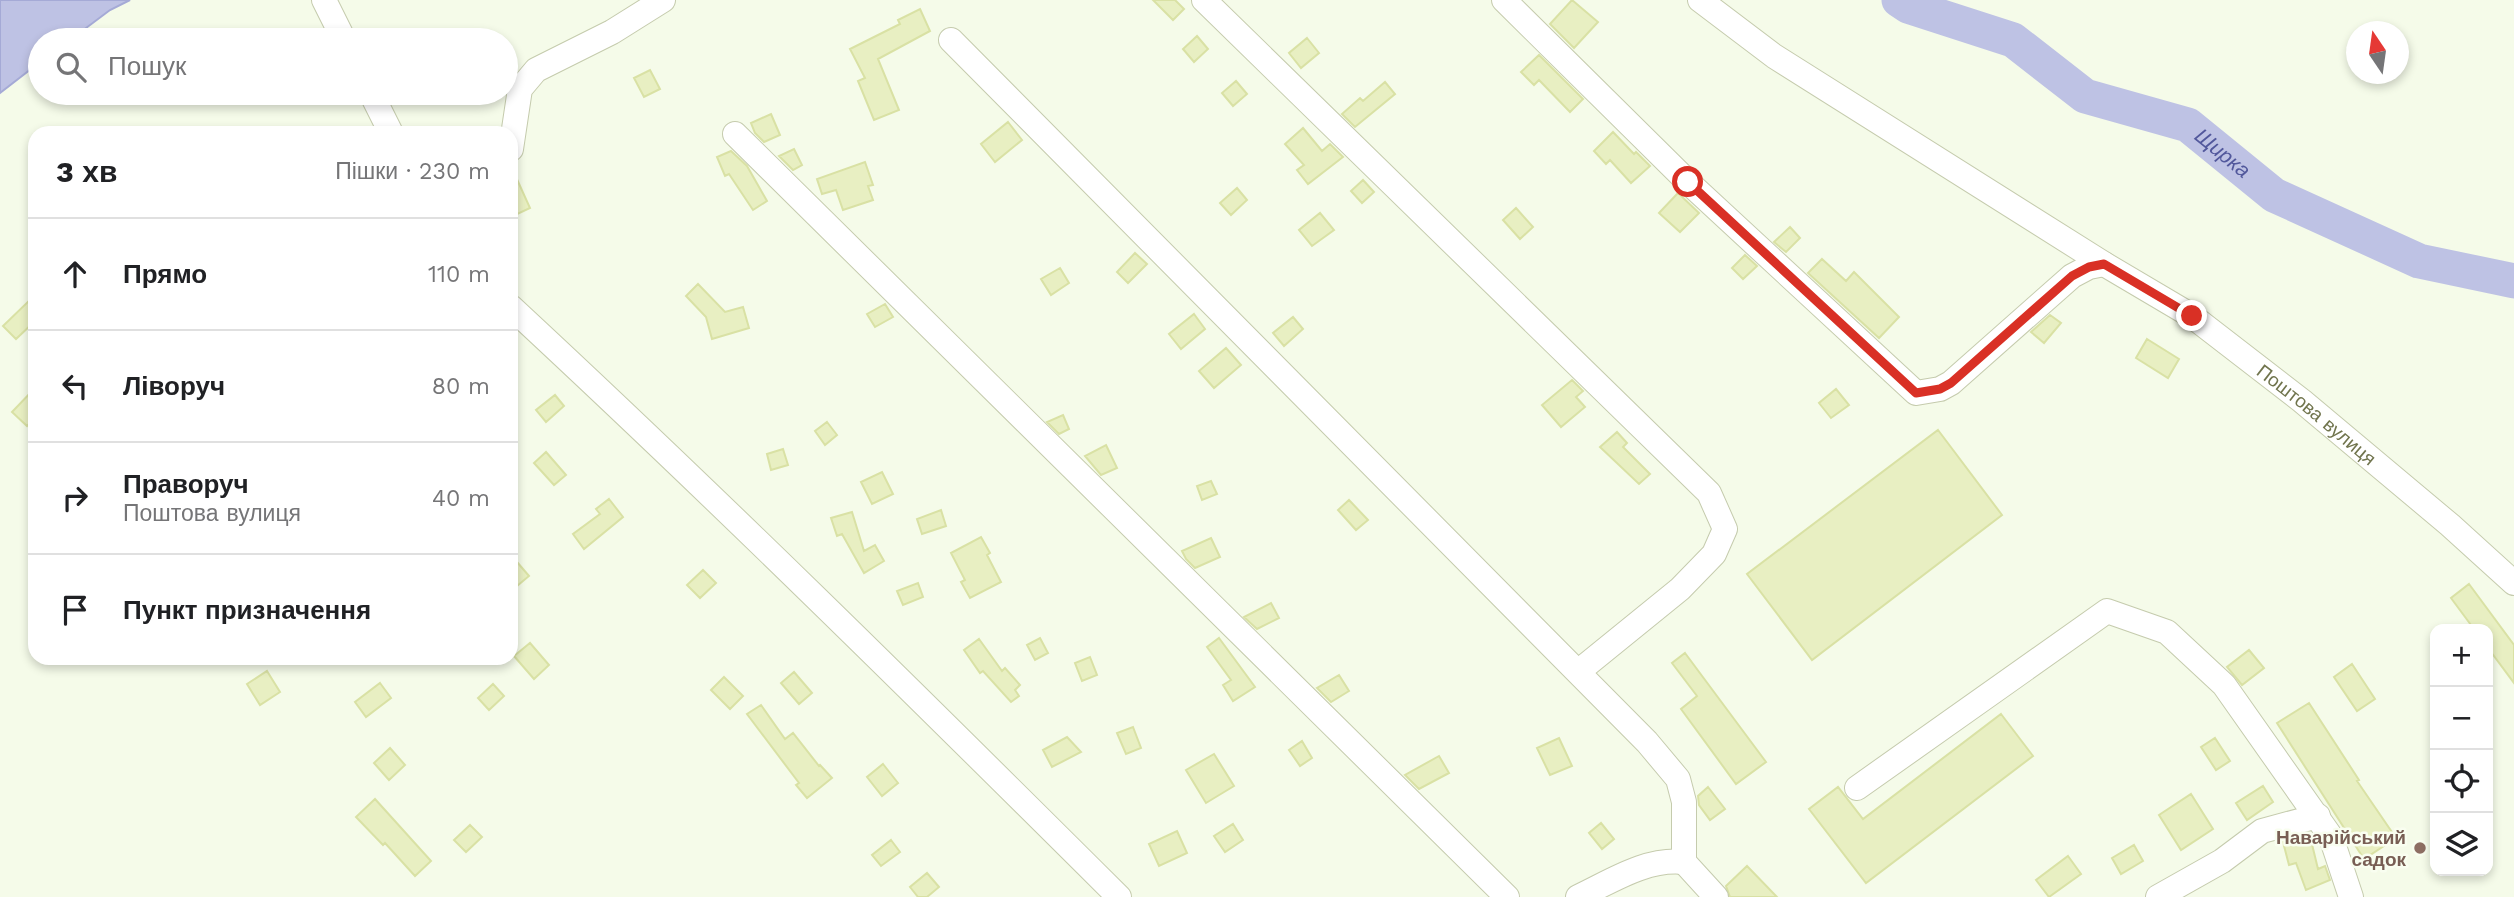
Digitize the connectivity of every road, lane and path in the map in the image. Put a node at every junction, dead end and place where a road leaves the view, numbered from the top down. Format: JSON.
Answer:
{"nodes":[{"id":1,"x":324,"y":0,"type":"edge"},
{"id":2,"x":663,"y":0,"type":"edge"},
{"id":3,"x":1204,"y":0,"type":"edge"},
{"id":4,"x":1504,"y":0,"type":"edge"},
{"id":5,"x":1700,"y":0,"type":"edge"},
{"id":6,"x":338,"y":28,"type":"edge"},
{"id":7,"x":951,"y":40,"type":"dead end"},
{"id":8,"x":518,"y":102,"type":"edge"},
{"id":9,"x":376,"y":105,"type":"edge"},
{"id":10,"x":518,"y":105,"type":"edge"},
{"id":11,"x":387,"y":126,"type":"edge"},
{"id":12,"x":514,"y":126,"type":"edge"},
{"id":13,"x":735,"y":134,"type":"dead end"},
{"id":14,"x":2104,"y":264,"type":"junction"},
{"id":15,"x":518,"y":313,"type":"edge"},
{"id":16,"x":2514,"y":583,"type":"edge"},
{"id":17,"x":1579,"y":671,"type":"junction"},
{"id":18,"x":1857,"y":788,"type":"dead end"},
{"id":19,"x":2318,"y":816,"type":"junction"},
{"id":20,"x":1684,"y":862,"type":"junction"},
{"id":21,"x":1119,"y":897,"type":"edge"},
{"id":22,"x":1507,"y":897,"type":"edge"},
{"id":23,"x":1578,"y":897,"type":"edge"},
{"id":24,"x":1717,"y":897,"type":"edge"},
{"id":25,"x":2158,"y":897,"type":"edge"},
{"id":26,"x":2351,"y":897,"type":"edge"}],
"edges":[{"from":1,"to":6,"type":"street"},
{"from":2,"to":8,"type":"street"},
{"from":3,"to":17,"type":"street"},
{"from":4,"to":14,"type":"street"},
{"from":5,"to":14,"type":"street","name":"Поштова вулиця"},
{"from":7,"to":17,"type":"street"},
{"from":9,"to":11,"type":"street"},
{"from":10,"to":12,"type":"street"},
{"from":13,"to":22,"type":"street"},
{"from":14,"to":16,"type":"street","name":"Поштова вулиця"},
{"from":15,"to":21,"type":"street"},
{"from":17,"to":20,"type":"street"},
{"from":18,"to":19,"type":"street"},
{"from":19,"to":25,"type":"street"},
{"from":19,"to":26,"type":"street"},
{"from":20,"to":23,"type":"street"},
{"from":20,"to":24,"type":"street"}]}
